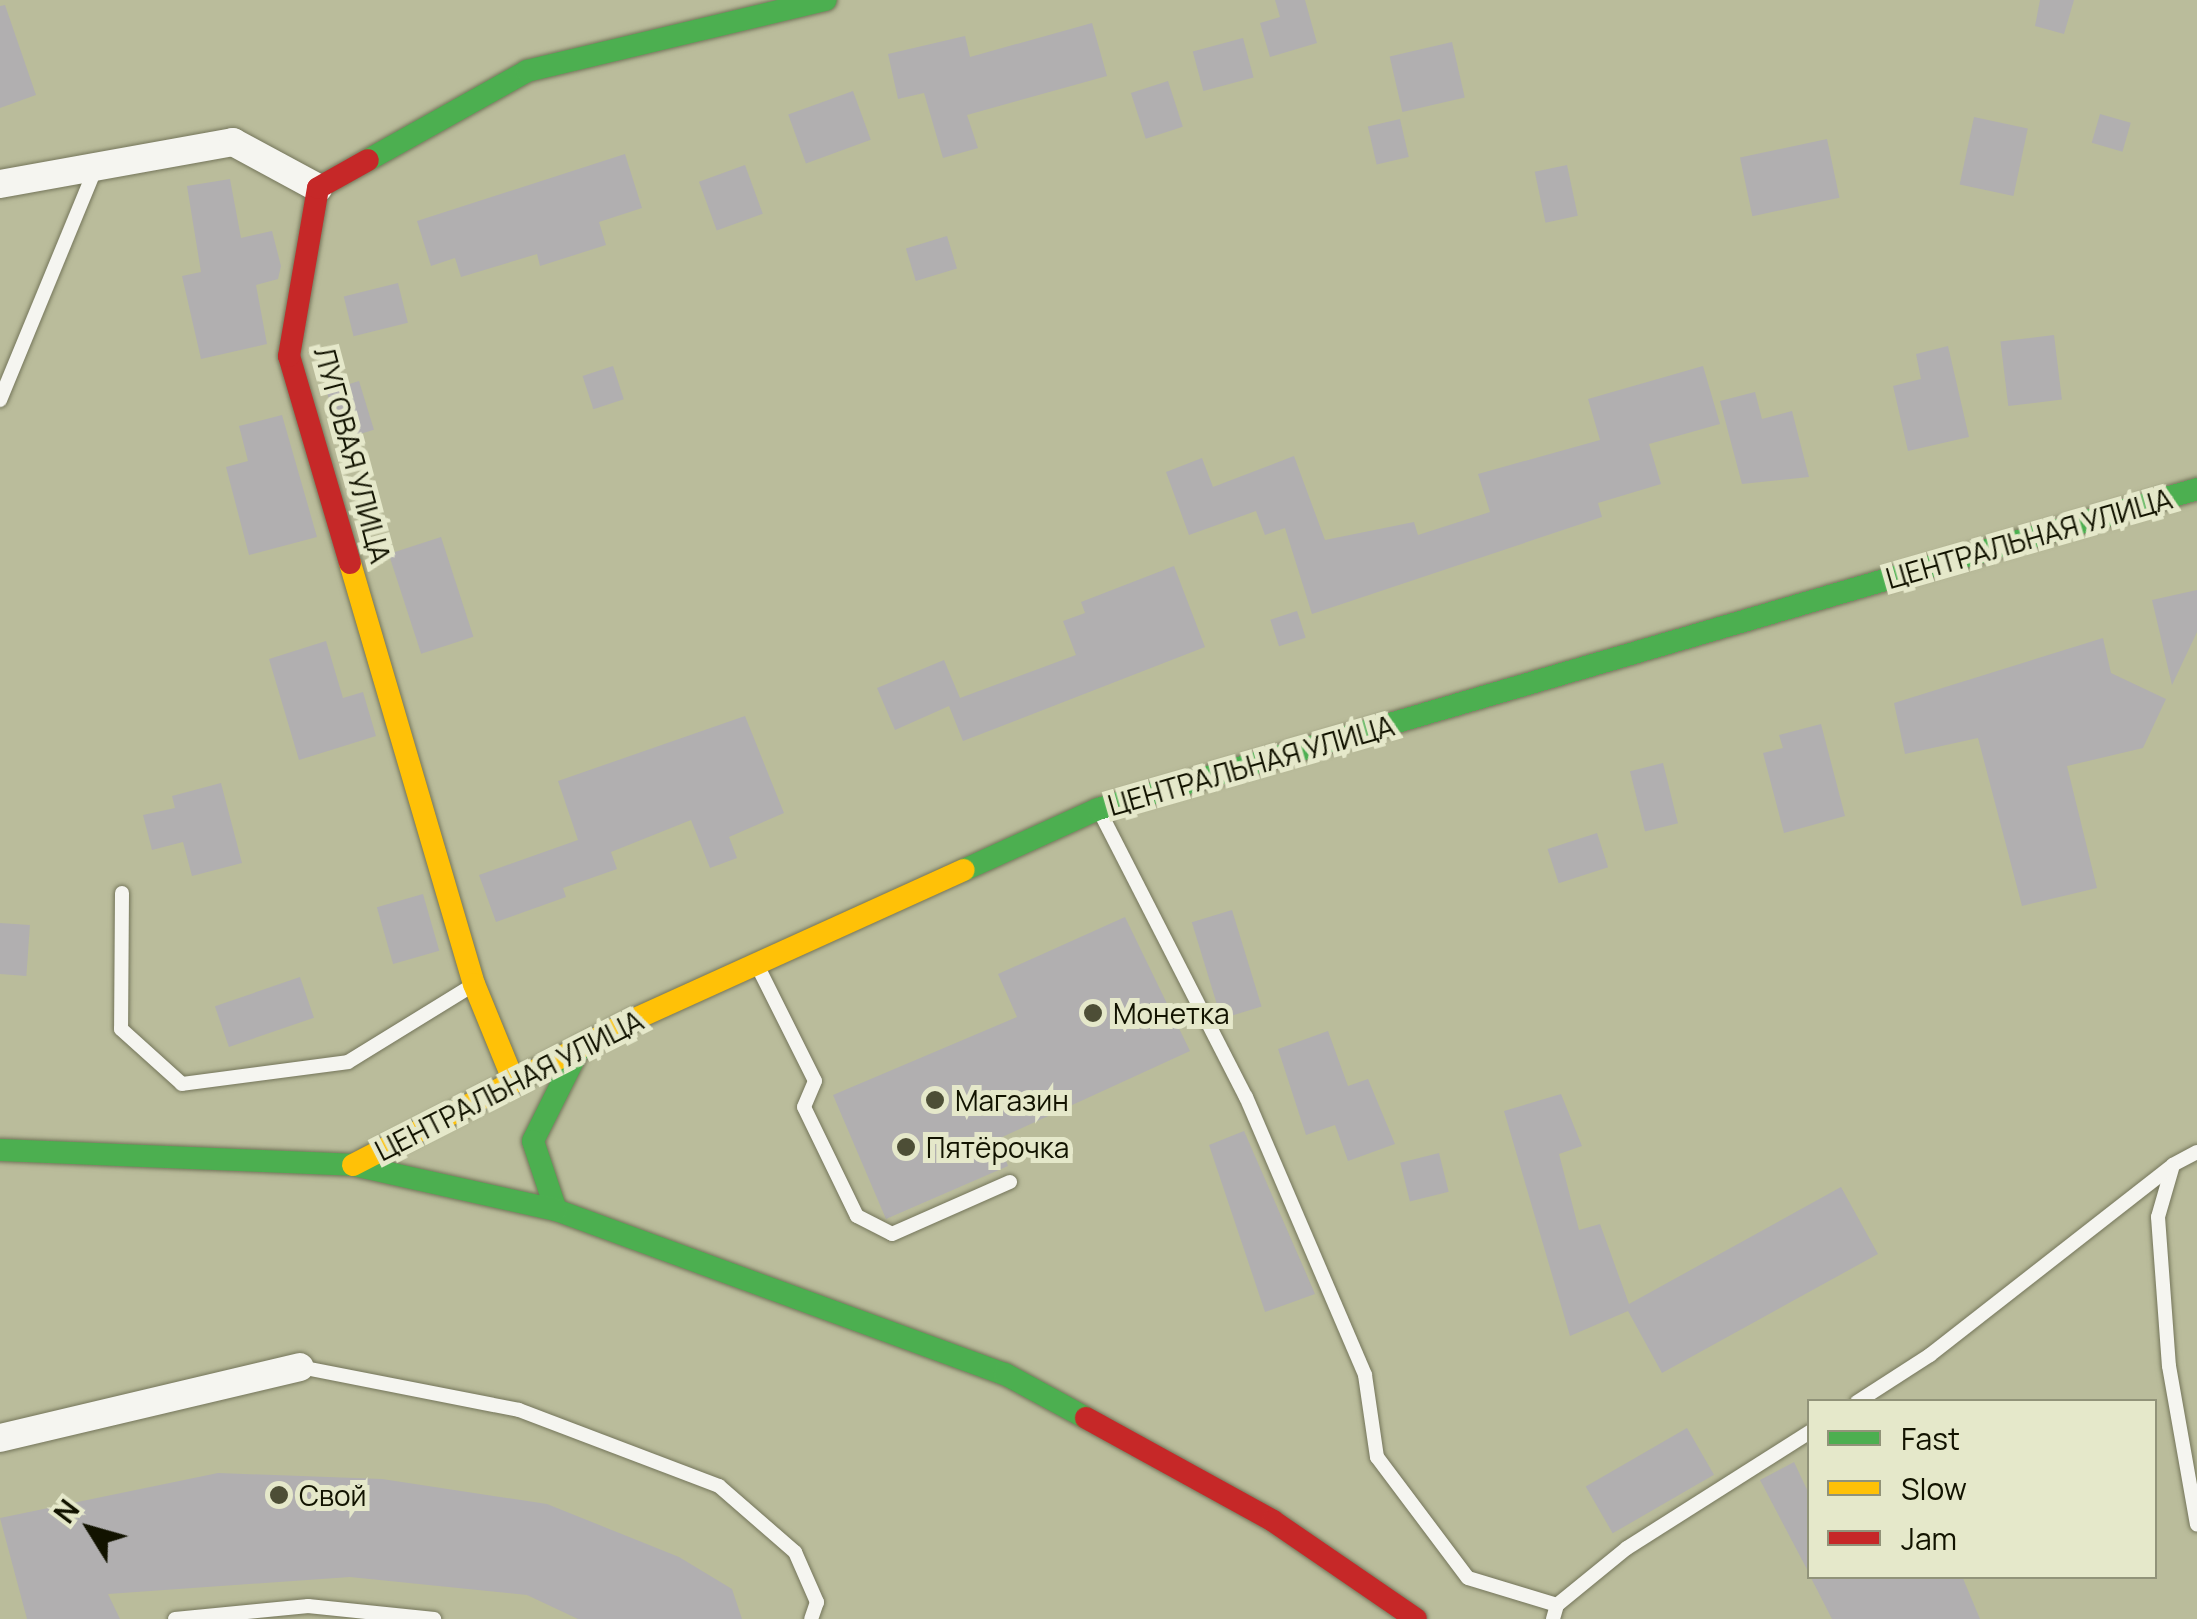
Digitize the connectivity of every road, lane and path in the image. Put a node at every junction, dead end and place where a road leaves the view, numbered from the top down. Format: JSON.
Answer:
{"nodes":[{"id":1,"x":826,"y":0,"type":"edge"},
{"id":2,"x":97,"y":167,"type":"junction"},
{"id":3,"x":0,"y":184,"type":"edge"},
{"id":4,"x":318,"y":188,"type":"junction"},
{"id":5,"x":0,"y":400,"type":"edge"},
{"id":6,"x":2197,"y":488,"type":"edge"},
{"id":7,"x":1098,"y":809,"type":"junction"},
{"id":8,"x":122,"y":892,"type":"dead end"},
{"id":9,"x":756,"y":964,"type":"junction"},
{"id":10,"x":474,"y":984,"type":"junction"},
{"id":11,"x":580,"y":1047,"type":"junction"},
{"id":12,"x":514,"y":1082,"type":"junction"},
{"id":13,"x":0,"y":1150,"type":"edge"},
{"id":14,"x":2197,"y":1152,"type":"edge"},
{"id":15,"x":353,"y":1165,"type":"junction"},
{"id":16,"x":2173,"y":1165,"type":"junction"},
{"id":17,"x":1010,"y":1182,"type":"dead end"},
{"id":18,"x":556,"y":1210,"type":"junction"},
{"id":19,"x":300,"y":1367,"type":"joint"},
{"id":20,"x":1861,"y":1399,"type":"edge"},
{"id":21,"x":1807,"y":1434,"type":"edge"},
{"id":22,"x":0,"y":1438,"type":"edge"},
{"id":23,"x":2197,"y":1526,"type":"edge"},
{"id":24,"x":1554,"y":1612,"type":"edge"},
{"id":25,"x":175,"y":1619,"type":"edge"},
{"id":26,"x":434,"y":1619,"type":"edge"},
{"id":27,"x":811,"y":1619,"type":"edge"},
{"id":28,"x":1416,"y":1619,"type":"edge"}],
"edges":[{"from":1,"to":4,"type":"main road"},
{"from":2,"to":3,"type":"street"},
{"from":2,"to":4,"type":"street"},
{"from":2,"to":5,"type":"lane"},
{"from":4,"to":10,"type":"main road","name":"ЛУГОВАЯ УЛИЦА"},
{"from":6,"to":7,"type":"main road","name":"ЦЕНТРАЛЬНАЯ УЛИЦА"},
{"from":7,"to":9,"type":"main road","name":"ЦЕНТРАЛЬНАЯ УЛИЦА"},
{"from":7,"to":24,"type":"lane"},
{"from":8,"to":10,"type":"lane"},
{"from":9,"to":11,"type":"main road","name":"ЦЕНТРАЛЬНАЯ УЛИЦА"},
{"from":9,"to":17,"type":"lane"},
{"from":10,"to":12,"type":"main road","name":"ЛУГОВАЯ УЛИЦА"},
{"from":11,"to":12,"type":"main road","name":"ЦЕНТРАЛЬНАЯ УЛИЦА"},
{"from":11,"to":18,"type":"main road"},
{"from":12,"to":15,"type":"main road","name":"ЦЕНТРАЛЬНАЯ УЛИЦА"},
{"from":13,"to":15,"type":"main road"},
{"from":14,"to":16,"type":"lane"},
{"from":15,"to":18,"type":"main road"},
{"from":16,"to":20,"type":"lane"},
{"from":16,"to":23,"type":"lane"},
{"from":18,"to":28,"type":"main road"},
{"from":19,"to":22,"type":"street"},
{"from":19,"to":27,"type":"lane"},
{"from":21,"to":24,"type":"lane"},
{"from":25,"to":26,"type":"lane"}]}
